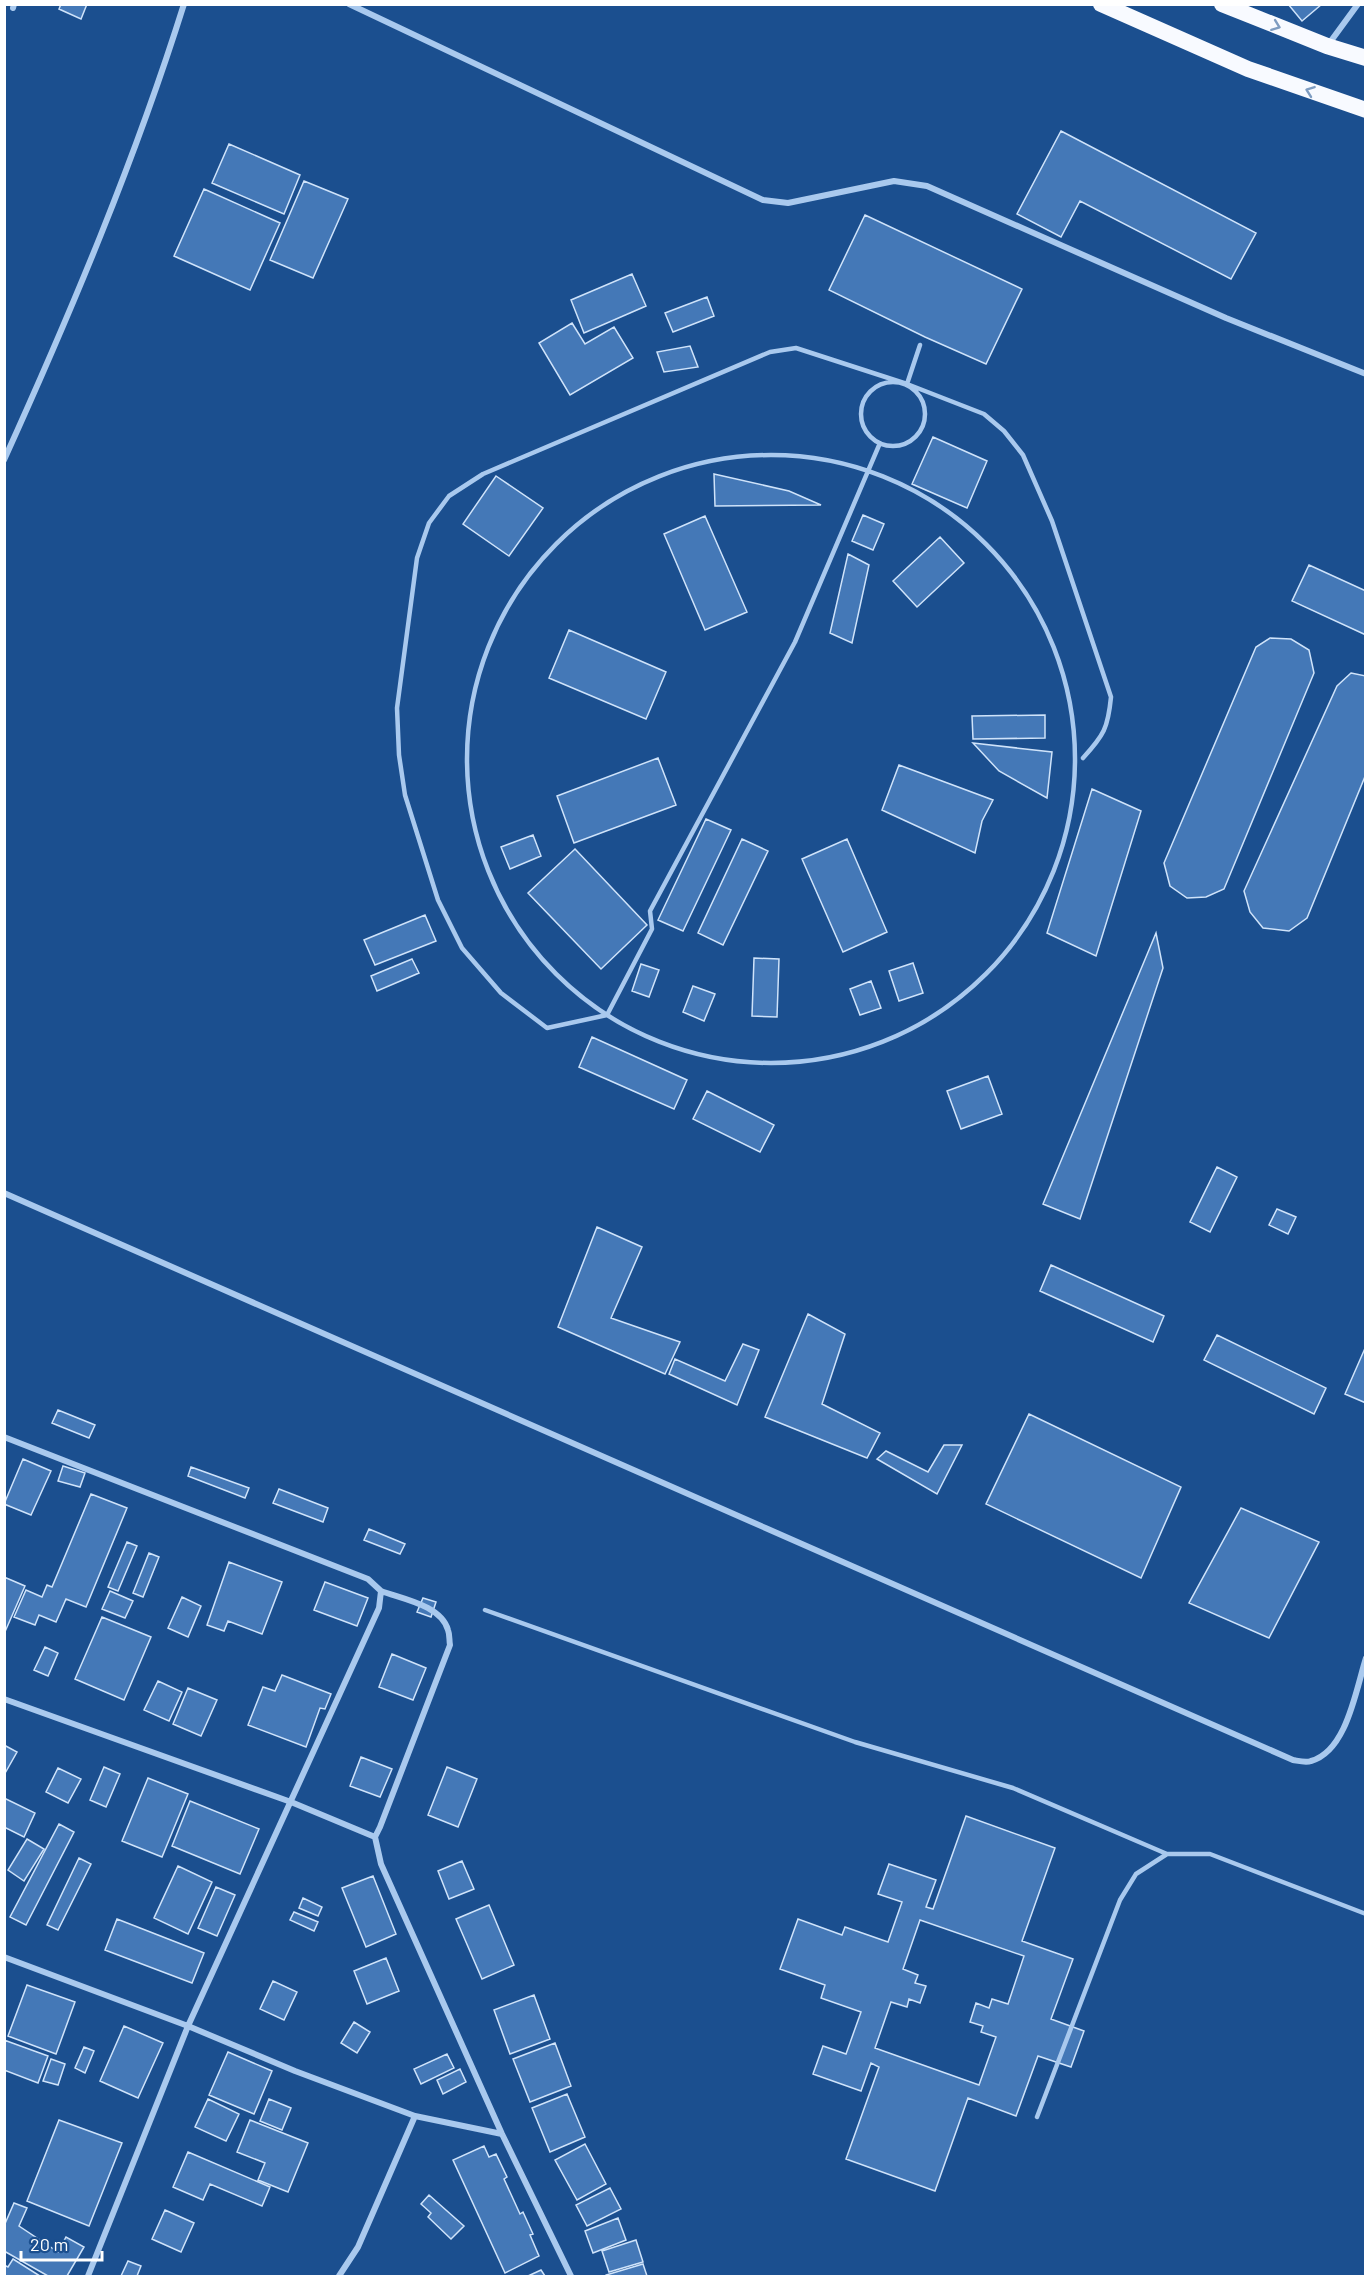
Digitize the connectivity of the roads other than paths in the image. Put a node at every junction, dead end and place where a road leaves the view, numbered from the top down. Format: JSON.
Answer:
{"nodes":[{"id":1,"x":184,"y":4,"type":"edge"},
{"id":2,"x":349,"y":4,"type":"edge"},
{"id":3,"x":1101,"y":4,"type":"edge"},
{"id":4,"x":1222,"y":4,"type":"edge"},
{"id":5,"x":1358,"y":4,"type":"edge"},
{"id":6,"x":1328,"y":46,"type":"junction"},
{"id":7,"x":1365,"y":58,"type":"edge"},
{"id":8,"x":1365,"y":110,"type":"edge"},
{"id":9,"x":920,"y":345,"type":"dead end"},
{"id":10,"x":1365,"y":374,"type":"edge"},
{"id":11,"x":907,"y":384,"type":"junction"},
{"id":12,"x":880,"y":443,"type":"junction"},
{"id":13,"x":4,"y":460,"type":"edge"},
{"id":14,"x":845,"y":471,"type":"dead end"},
{"id":15,"x":856,"y":475,"type":"dead end"},
{"id":16,"x":867,"y":479,"type":"junction"},
{"id":17,"x":1080,"y":737,"type":"dead end"},
{"id":18,"x":1082,"y":747,"type":"dead end"},
{"id":19,"x":1083,"y":758,"type":"junction"},
{"id":20,"x":1082,"y":768,"type":"dead end"},
{"id":21,"x":1081,"y":778,"type":"dead end"},
{"id":22,"x":607,"y":1015,"type":"junction"},
{"id":23,"x":4,"y":1193,"type":"edge"},
{"id":24,"x":4,"y":1437,"type":"edge"},
{"id":25,"x":381,"y":1591,"type":"junction"},
{"id":26,"x":485,"y":1610,"type":"dead end"},
{"id":27,"x":1365,"y":1658,"type":"edge"},
{"id":28,"x":4,"y":1699,"type":"edge"},
{"id":29,"x":291,"y":1802,"type":"junction"},
{"id":30,"x":375,"y":1837,"type":"junction"},
{"id":31,"x":1167,"y":1854,"type":"junction"},
{"id":32,"x":1365,"y":1914,"type":"edge"},
{"id":33,"x":4,"y":1957,"type":"edge"},
{"id":34,"x":188,"y":2026,"type":"junction"},
{"id":35,"x":415,"y":2116,"type":"junction"},
{"id":36,"x":1037,"y":2117,"type":"dead end"},
{"id":37,"x":502,"y":2134,"type":"junction"},
{"id":38,"x":88,"y":2277,"type":"edge"},
{"id":39,"x":339,"y":2277,"type":"edge"},
{"id":40,"x":571,"y":2277,"type":"edge"}],
"edges":[{"from":1,"to":13,"type":"street"},
{"from":2,"to":10,"type":"street"},
{"from":8,"to":3,"type":"highway","one_way":true},
{"from":4,"to":6,"type":"highway","one_way":true},
{"from":5,"to":6,"type":"street"},
{"from":6,"to":7,"type":"highway"},
{"from":9,"to":11,"type":"lane"},
{"from":11,"to":12,"type":"lane"},
{"from":11,"to":12,"type":"lane"},
{"from":11,"to":19,"type":"lane"},
{"from":11,"to":22,"type":"lane"},
{"from":12,"to":16,"type":"lane"},
{"from":14,"to":22,"type":"lane"},
{"from":15,"to":16,"type":"lane"},
{"from":16,"to":17,"type":"lane"},
{"from":16,"to":22,"type":"lane"},
{"from":18,"to":19,"type":"lane"},
{"from":19,"to":20,"type":"lane"},
{"from":21,"to":22,"type":"lane"},
{"from":23,"to":27,"type":"street"},
{"from":24,"to":25,"type":"street"},
{"from":25,"to":29,"type":"street"},
{"from":25,"to":30,"type":"street"},
{"from":26,"to":31,"type":"lane"},
{"from":28,"to":29,"type":"street"},
{"from":29,"to":30,"type":"street"},
{"from":29,"to":34,"type":"street"},
{"from":30,"to":37,"type":"street"},
{"from":31,"to":32,"type":"lane"},
{"from":31,"to":36,"type":"lane"},
{"from":33,"to":34,"type":"street"},
{"from":34,"to":35,"type":"street"},
{"from":34,"to":38,"type":"street"},
{"from":35,"to":37,"type":"street"},
{"from":35,"to":39,"type":"street"},
{"from":37,"to":40,"type":"street"}]}
